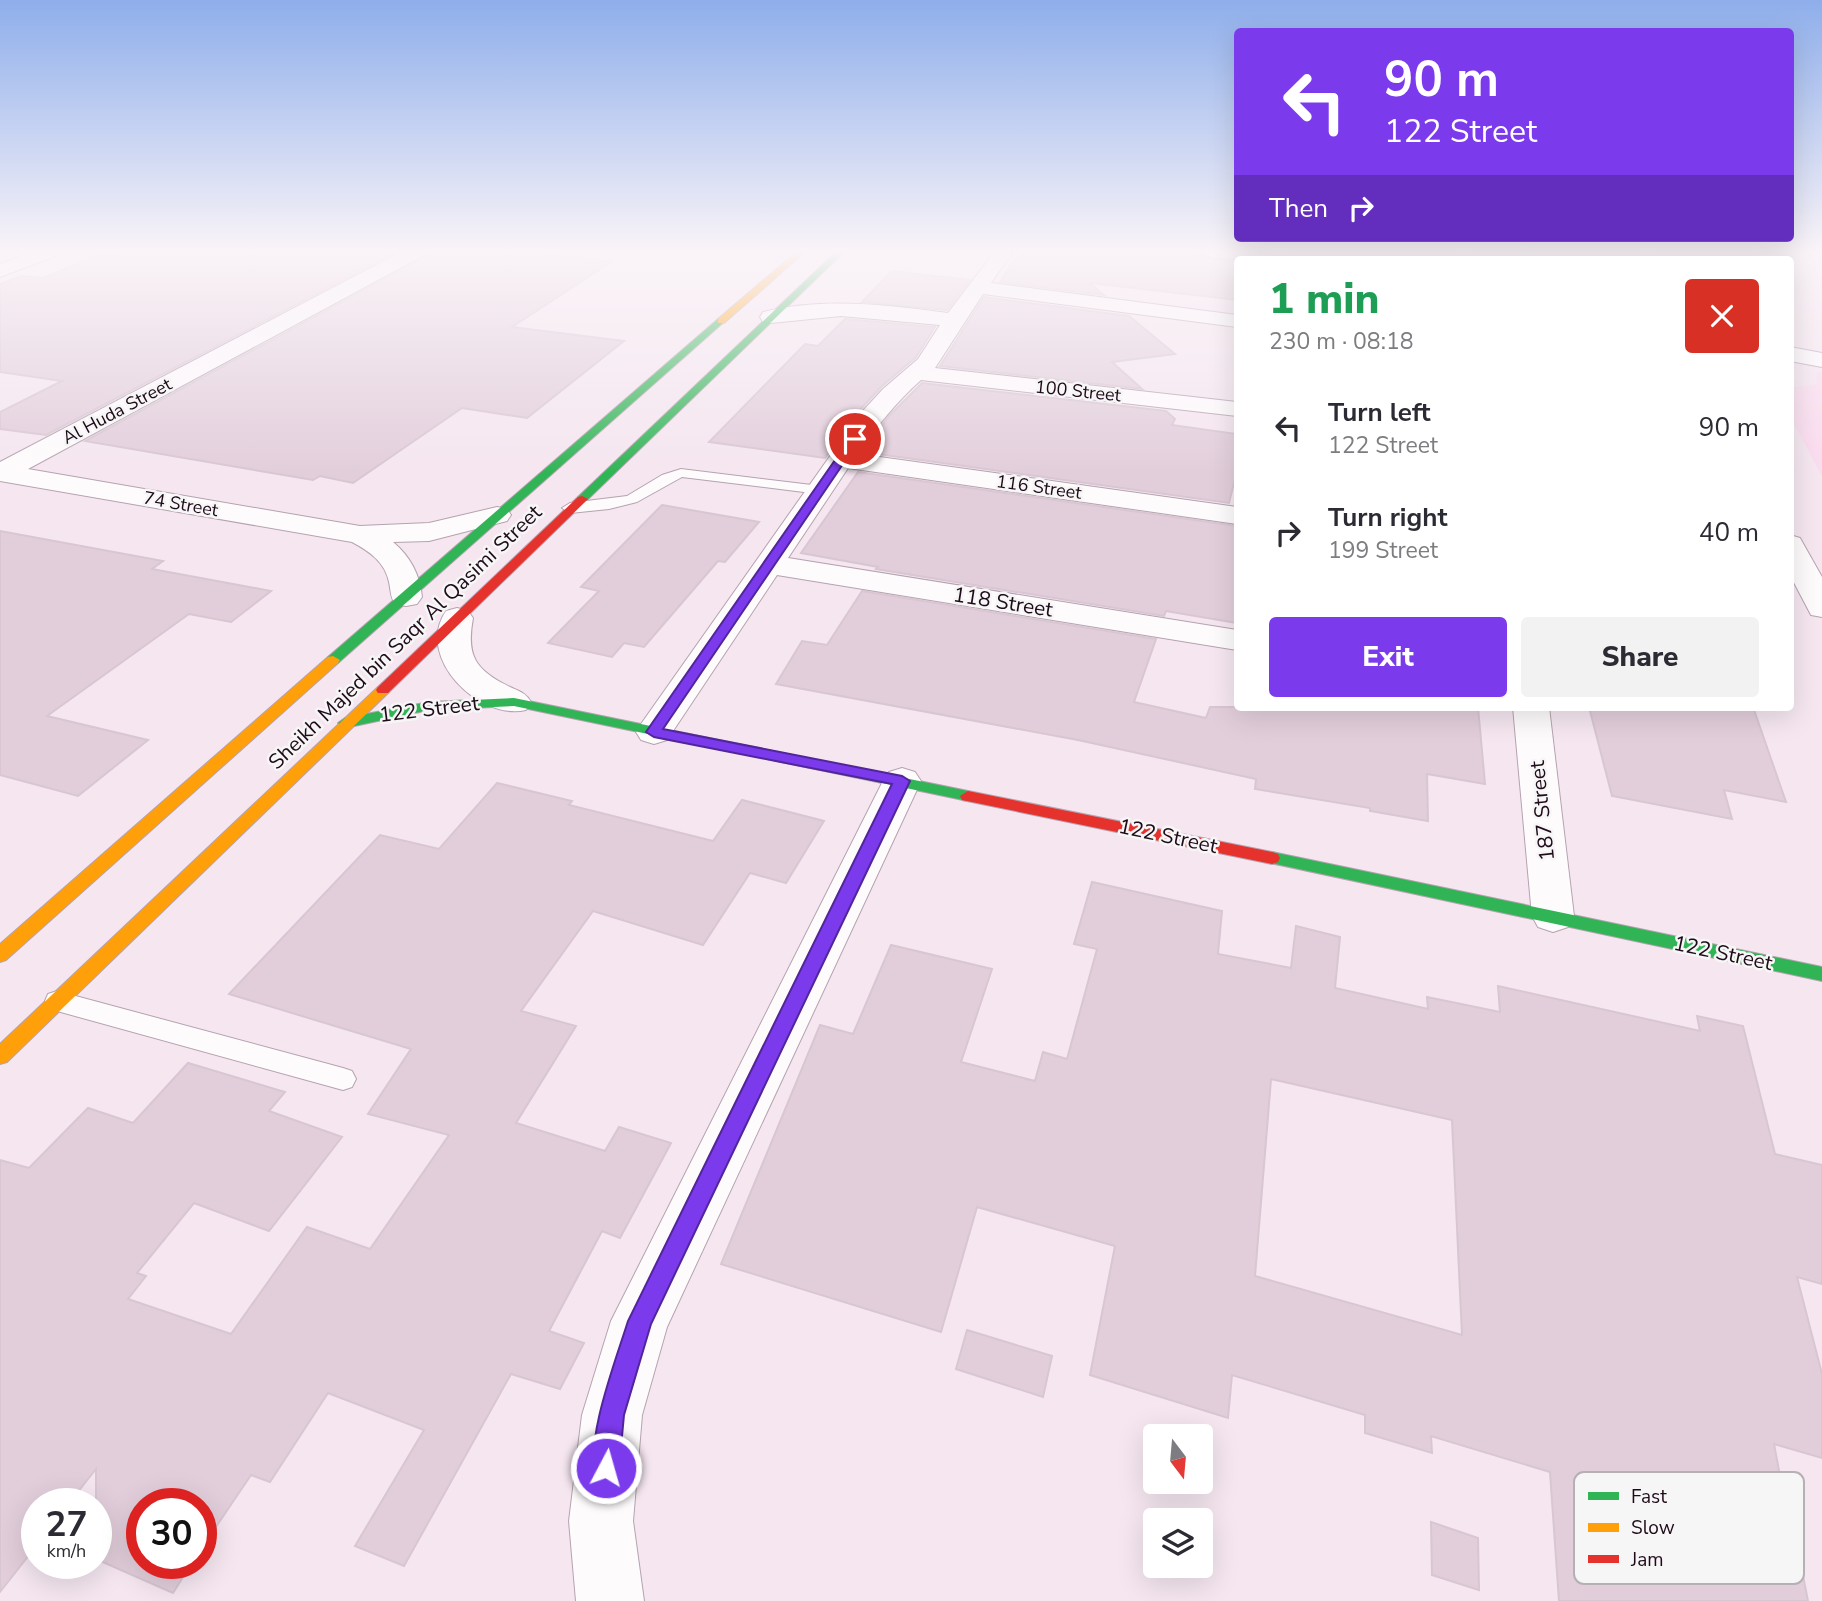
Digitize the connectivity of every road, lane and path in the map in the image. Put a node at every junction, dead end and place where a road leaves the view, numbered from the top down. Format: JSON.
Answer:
{"nodes":[{"id":1,"x":279,"y":325,"type":"edge"},
{"id":2,"x":717,"y":325,"type":"edge"},
{"id":3,"x":763,"y":325,"type":"edge"},
{"id":4,"x":951,"y":325,"type":"edge"},
{"id":5,"x":1794,"y":355,"type":"edge"},
{"id":6,"x":1822,"y":360,"type":"edge"},
{"id":7,"x":918,"y":373,"type":"junction"},
{"id":8,"x":647,"y":386,"type":"junction"},
{"id":9,"x":1234,"y":409,"type":"edge"},
{"id":10,"x":620,"y":431,"type":"dead end"},
{"id":11,"x":841,"y":459,"type":"junction"},
{"id":12,"x":1,"y":473,"type":"edge"},
{"id":13,"x":582,"y":475,"type":"dead end"},
{"id":14,"x":605,"y":476,"type":"junction"},
{"id":15,"x":820,"y":490,"type":"junction"},
{"id":16,"x":570,"y":508,"type":"junction"},
{"id":17,"x":497,"y":515,"type":"junction"},
{"id":18,"x":1234,"y":516,"type":"edge"},
{"id":19,"x":360,"y":535,"type":"junction"},
{"id":20,"x":1794,"y":552,"type":"edge"},
{"id":21,"x":768,"y":564,"type":"junction"},
{"id":22,"x":406,"y":597,"type":"junction"},
{"id":23,"x":1822,"y":608,"type":"edge"},
{"id":24,"x":457,"y":618,"type":"junction"},
{"id":25,"x":1234,"y":640,"type":"edge"},
{"id":26,"x":514,"y":702,"type":"junction"},
{"id":27,"x":1531,"y":711,"type":"edge"},
{"id":28,"x":345,"y":723,"type":"junction"},
{"id":29,"x":654,"y":732,"type":"junction"},
{"id":30,"x":902,"y":781,"type":"junction"},
{"id":31,"x":1553,"y":916,"type":"junction"},
{"id":32,"x":0,"y":955,"type":"edge"},
{"id":33,"x":1822,"y":974,"type":"edge"},
{"id":34,"x":57,"y":1001,"type":"junction"},
{"id":35,"x":0,"y":1056,"type":"edge"},
{"id":36,"x":343,"y":1079,"type":"dead end"},
{"id":37,"x":610,"y":1601,"type":"edge"}],
"edges":[{"from":1,"to":12,"type":"street","name":"Al Huda Street"},
{"from":2,"to":8,"type":"street","name":"Sheikh Majed bin Saqr Al Qasimi Street"},
{"from":3,"to":14,"type":"street","name":"Sheikh Majed bin Saqr Al Qasimi Street"},
{"from":4,"to":7,"type":"street"},
{"from":5,"to":6,"type":"street"},
{"from":7,"to":9,"type":"street","name":"100 Street"},
{"from":7,"to":11,"type":"street"},
{"from":8,"to":10,"type":"street"},
{"from":8,"to":17,"type":"street","name":"Sheikh Majed bin Saqr Al Qasimi Street"},
{"from":11,"to":15,"type":"street"},
{"from":11,"to":18,"type":"street","name":"116 Street"},
{"from":12,"to":19,"type":"street","name":"74 Street"},
{"from":13,"to":14,"type":"street"},
{"from":14,"to":16,"type":"street","name":"Sheikh Majed bin Saqr Al Qasimi Street"},
{"from":15,"to":16,"type":"lane"},
{"from":15,"to":21,"type":"street"},
{"from":16,"to":24,"type":"street","name":"Sheikh Majed bin Saqr Al Qasimi Street"},
{"from":17,"to":19,"type":"street","name":"74 Street"},
{"from":17,"to":22,"type":"street","name":"Sheikh Majed bin Saqr Al Qasimi Street"},
{"from":19,"to":22,"type":"street","name":"74 Street"},
{"from":20,"to":23,"type":"street"},
{"from":21,"to":25,"type":"street","name":"118 Street"},
{"from":21,"to":29,"type":"street"},
{"from":22,"to":32,"type":"street","name":"Sheikh Majed bin Saqr Al Qasimi Street"},
{"from":24,"to":26,"type":"street","name":"122 Street"},
{"from":24,"to":28,"type":"street","name":"Sheikh Majed bin Saqr Al Qasimi Street"},
{"from":26,"to":28,"type":"street","name":"122 Street"},
{"from":26,"to":29,"type":"street","name":"122 Street"},
{"from":27,"to":31,"type":"street","name":"187 Street"},
{"from":28,"to":34,"type":"street","name":"Sheikh Majed bin Saqr Al Qasimi Street"},
{"from":29,"to":30,"type":"street","name":"122 Street"},
{"from":30,"to":31,"type":"street","name":"122 Street"},
{"from":30,"to":37,"type":"street"},
{"from":31,"to":33,"type":"street","name":"122 Street"},
{"from":34,"to":35,"type":"street","name":"Sheikh Majed bin Saqr Al Qasimi Street"},
{"from":34,"to":36,"type":"lane"}]}
